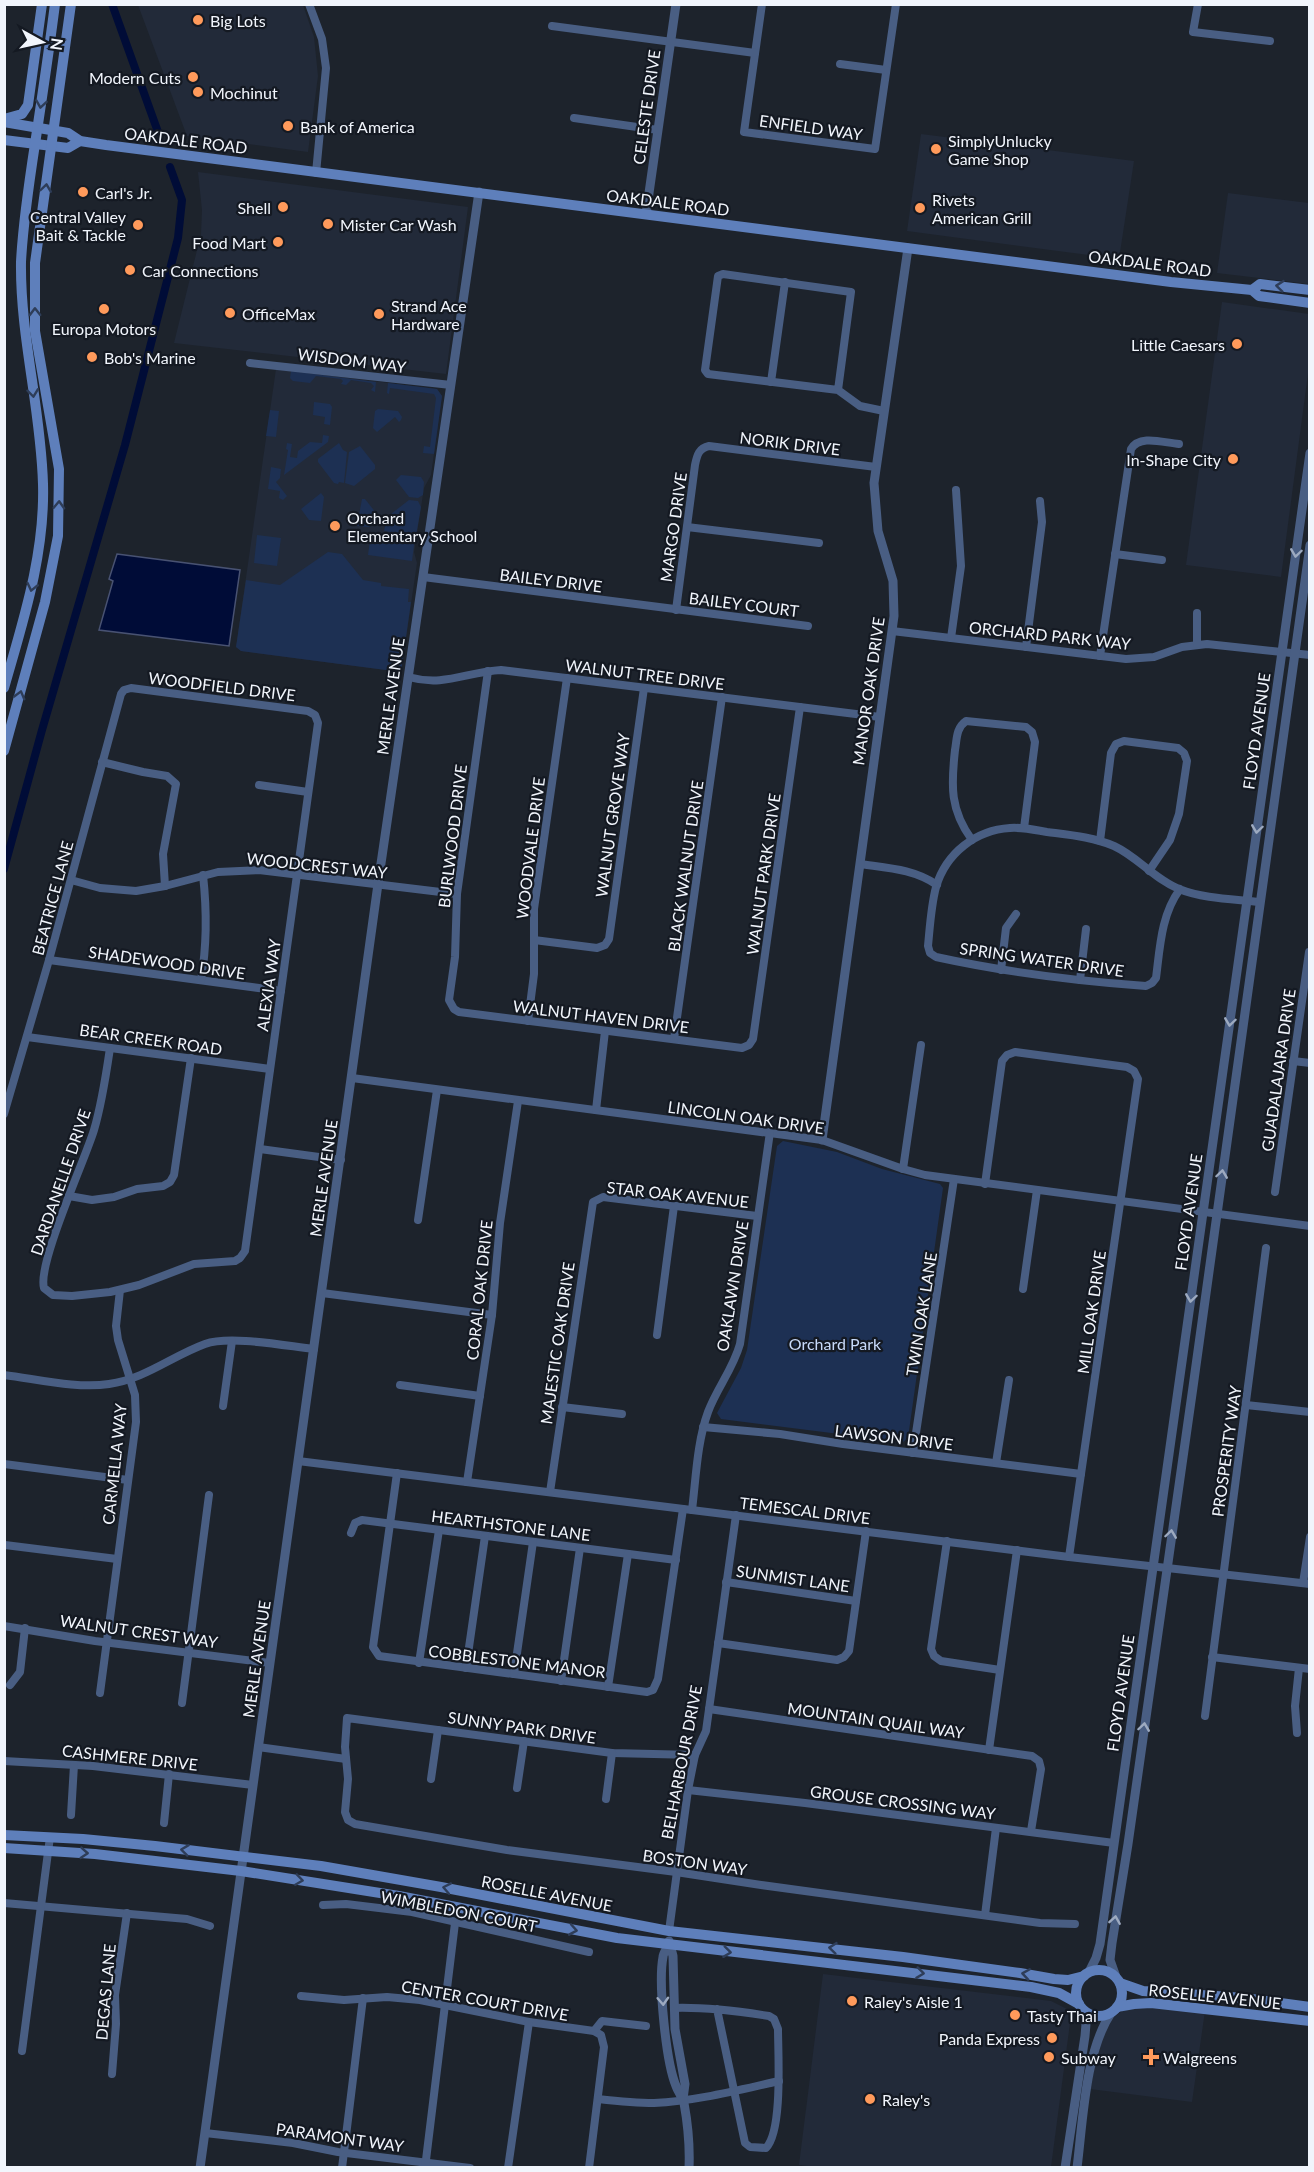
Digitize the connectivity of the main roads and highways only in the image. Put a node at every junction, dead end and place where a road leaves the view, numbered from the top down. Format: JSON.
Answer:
{"nodes":[{"id":1,"x":42,"y":4,"type":"edge"},
{"id":2,"x":55,"y":4,"type":"edge"},
{"id":3,"x":71,"y":4,"type":"edge"},
{"id":4,"x":4,"y":121,"type":"edge"},
{"id":5,"x":38,"y":128,"type":"junction"},
{"id":6,"x":54,"y":130,"type":"junction"},
{"id":7,"x":4,"y":140,"type":"edge"},
{"id":8,"x":80,"y":141,"type":"junction"},
{"id":9,"x":35,"y":144,"type":"junction"},
{"id":10,"x":52,"y":146,"type":"junction"},
{"id":11,"x":1252,"y":290,"type":"junction"},
{"id":12,"x":1310,"y":290,"type":"edge"},
{"id":13,"x":1310,"y":303,"type":"edge"},
{"id":14,"x":4,"y":688,"type":"edge"},
{"id":15,"x":4,"y":751,"type":"edge"},
{"id":16,"x":4,"y":1835,"type":"edge"},
{"id":17,"x":4,"y":1848,"type":"edge"},
{"id":18,"x":1086,"y":1974,"type":"junction"},
{"id":19,"x":1118,"y":1980,"type":"junction"},
{"id":20,"x":1080,"y":2006,"type":"junction"},
{"id":21,"x":1310,"y":2007,"type":"edge"},
{"id":22,"x":1114,"y":2010,"type":"junction"},
{"id":23,"x":1310,"y":2021,"type":"edge"}],
"edges":[{"from":1,"to":4,"type":"main road"},
{"from":2,"to":5,"type":"main road","one_way":true},
{"from":3,"to":6,"type":"main road"},
{"from":4,"to":5,"type":"main road","name":"OAKDALE ROAD"},
{"from":5,"to":6,"type":"main road","name":"OAKDALE ROAD"},
{"from":5,"to":9,"type":"main road"},
{"from":6,"to":8,"type":"main road","name":"OAKDALE ROAD"},
{"from":6,"to":10,"type":"main road"},
{"from":7,"to":9,"type":"main road","name":"OAKDALE ROAD"},
{"from":8,"to":10,"type":"main road","name":"OAKDALE ROAD"},
{"from":8,"to":11,"type":"main road","name":"OAKDALE ROAD"},
{"from":9,"to":10,"type":"main road","name":"OAKDALE ROAD"},
{"from":9,"to":14,"type":"main road","one_way":true},
{"from":15,"to":10,"type":"main road","one_way":true},
{"from":12,"to":11,"type":"main road","name":"OAKDALE ROAD","one_way":true},
{"from":11,"to":13,"type":"main road","name":"OAKDALE ROAD"},
{"from":18,"to":16,"type":"main road","name":"ROSELLE AVENUE","one_way":true},
{"from":17,"to":20,"type":"main road","name":"ROSELLE AVENUE","one_way":true},
{"from":18,"to":19,"type":"main road"},
{"from":18,"to":20,"type":"main road"},
{"from":19,"to":21,"type":"main road","name":"ROSELLE AVENUE"},
{"from":19,"to":22,"type":"main road"},
{"from":20,"to":22,"type":"main road"},
{"from":22,"to":23,"type":"main road","name":"ROSELLE AVENUE"}]}
